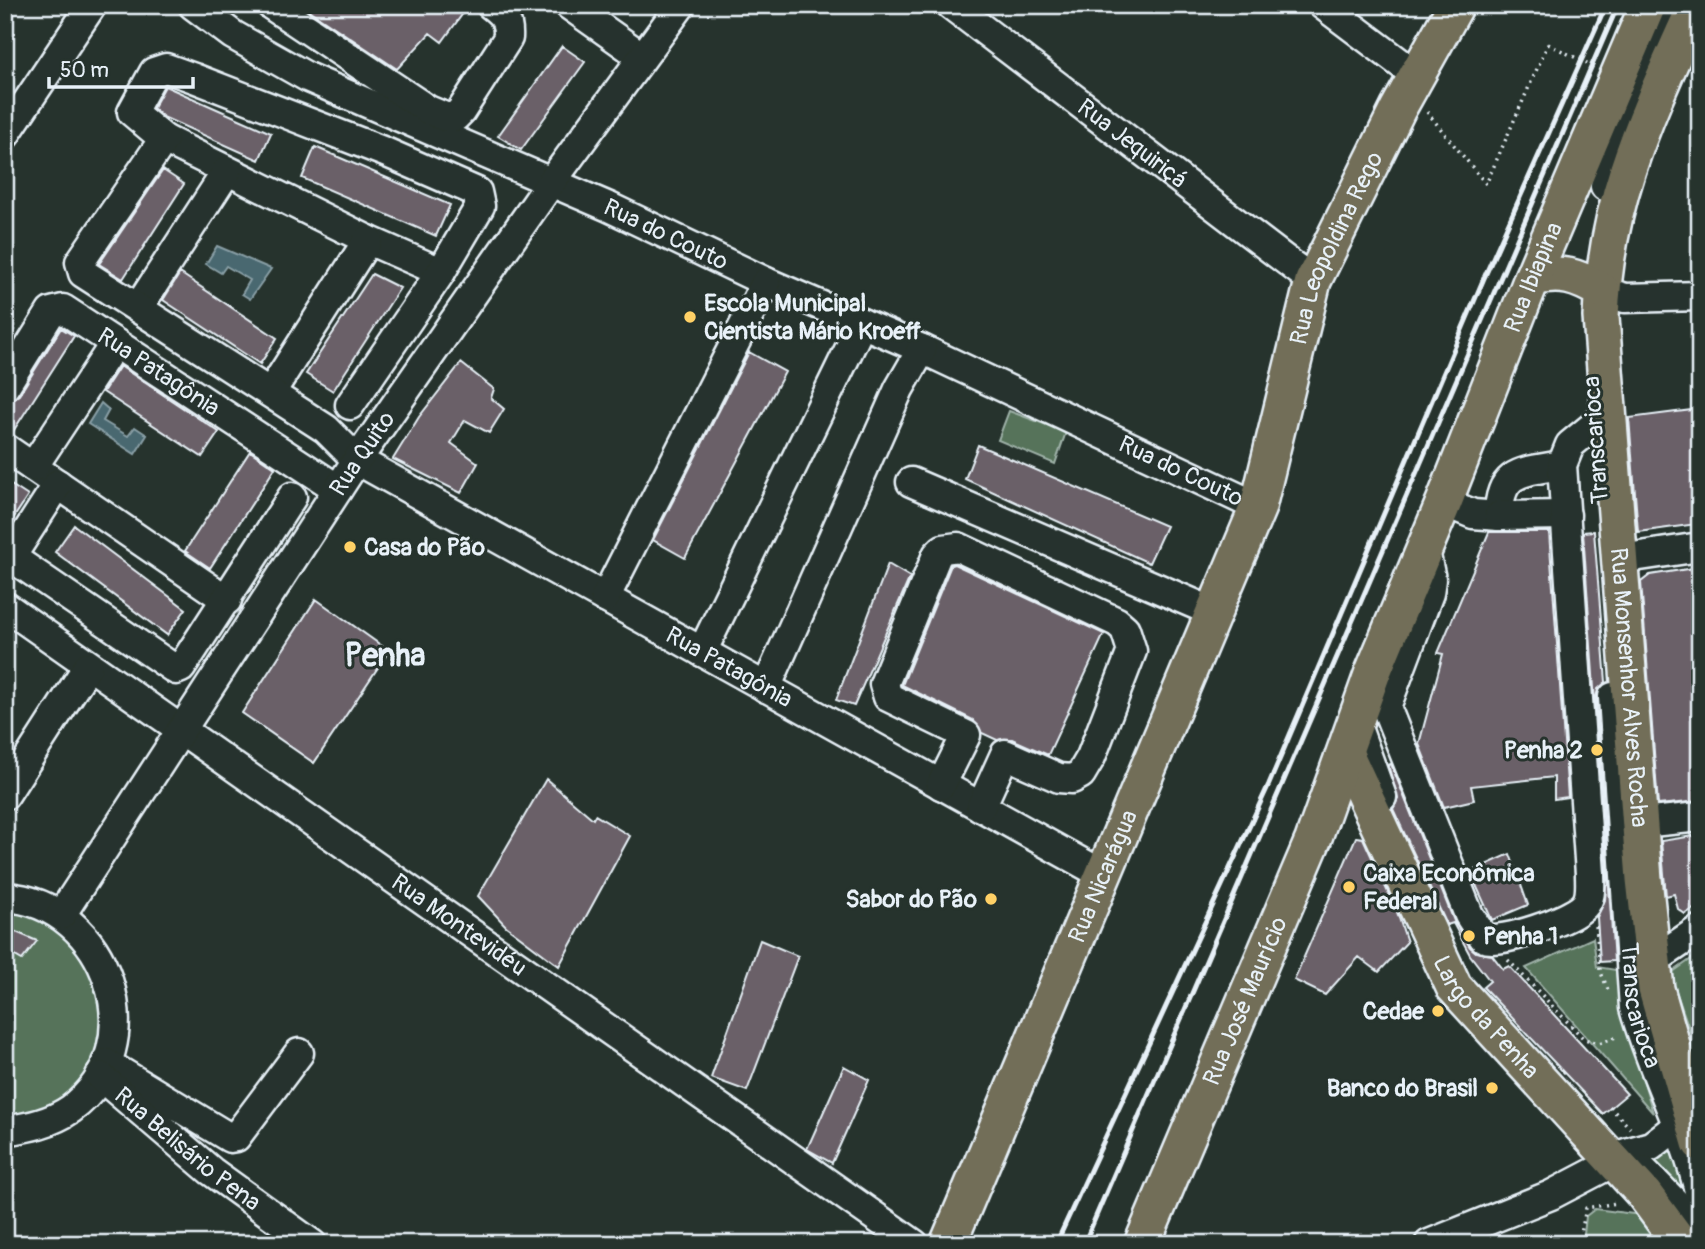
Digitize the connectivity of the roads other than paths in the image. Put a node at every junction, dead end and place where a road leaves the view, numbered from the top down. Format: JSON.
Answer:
{"nodes":[{"id":1,"x":92,"y":5,"type":"edge"},
{"id":2,"x":192,"y":5,"type":"edge"},
{"id":3,"x":491,"y":5,"type":"edge"},
{"id":4,"x":569,"y":5,"type":"edge"},
{"id":5,"x":681,"y":5,"type":"edge"},
{"id":6,"x":951,"y":5,"type":"edge"},
{"id":7,"x":1323,"y":5,"type":"edge"},
{"id":8,"x":1456,"y":5,"type":"edge"},
{"id":9,"x":1648,"y":5,"type":"edge"},
{"id":10,"x":1668,"y":5,"type":"edge"},
{"id":11,"x":1696,"y":5,"type":"edge"},
{"id":12,"x":278,"y":7,"type":"edge"},
{"id":13,"x":641,"y":57,"type":"junction"},
{"id":14,"x":1411,"y":85,"type":"junction"},
{"id":15,"x":1627,"y":97,"type":"junction"},
{"id":16,"x":5,"y":135,"type":"edge"},
{"id":17,"x":164,"y":139,"type":"junction"},
{"id":18,"x":227,"y":171,"type":"junction"},
{"id":19,"x":552,"y":181,"type":"junction"},
{"id":20,"x":368,"y":240,"type":"junction"},
{"id":21,"x":441,"y":272,"type":"junction"},
{"id":22,"x":1532,"y":278,"type":"junction"},
{"id":23,"x":1313,"y":281,"type":"junction"},
{"id":24,"x":766,"y":282,"type":"junction"},
{"id":25,"x":1596,"y":287,"type":"junction"},
{"id":26,"x":1700,"y":296,"type":"edge"},
{"id":27,"x":138,"y":307,"type":"junction"},
{"id":28,"x":862,"y":323,"type":"junction"},
{"id":29,"x":115,"y":343,"type":"junction"},
{"id":30,"x":922,"y":349,"type":"junction"},
{"id":31,"x":5,"y":386,"type":"edge"},
{"id":32,"x":271,"y":392,"type":"junction"},
{"id":33,"x":350,"y":405,"type":"dead end"},
{"id":34,"x":1602,"y":418,"type":"junction"},
{"id":35,"x":5,"y":448,"type":"edge"},
{"id":36,"x":357,"y":460,"type":"junction"},
{"id":37,"x":1562,"y":465,"type":"junction"},
{"id":38,"x":33,"y":467,"type":"junction"},
{"id":39,"x":911,"y":482,"type":"dead end"},
{"id":40,"x":58,"y":484,"type":"junction"},
{"id":41,"x":338,"y":489,"type":"junction"},
{"id":42,"x":292,"y":497,"type":"dead end"},
{"id":43,"x":1444,"y":502,"type":"junction"},
{"id":44,"x":1258,"y":507,"type":"junction"},
{"id":45,"x":1566,"y":515,"type":"junction"},
{"id":46,"x":1499,"y":516,"type":"junction"},
{"id":47,"x":1700,"y":547,"type":"edge"},
{"id":48,"x":8,"y":555,"type":"edge"},
{"id":49,"x":1619,"y":559,"type":"junction"},
{"id":50,"x":605,"y":598,"type":"junction"},
{"id":51,"x":226,"y":600,"type":"junction"},
{"id":52,"x":5,"y":606,"type":"edge"},
{"id":53,"x":1213,"y":612,"type":"junction"},
{"id":54,"x":702,"y":652,"type":"junction"},
{"id":55,"x":88,"y":666,"type":"junction"},
{"id":56,"x":766,"y":688,"type":"junction"},
{"id":57,"x":1363,"y":721,"type":"junction"},
{"id":58,"x":179,"y":730,"type":"junction"},
{"id":59,"x":966,"y":735,"type":"junction"},
{"id":60,"x":1005,"y":754,"type":"junction"},
{"id":61,"x":941,"y":785,"type":"junction"},
{"id":62,"x":5,"y":795,"type":"edge"},
{"id":63,"x":981,"y":807,"type":"junction"},
{"id":64,"x":1700,"y":817,"type":"edge"},
{"id":65,"x":1641,"y":823,"type":"junction"},
{"id":66,"x":1102,"y":874,"type":"junction"},
{"id":67,"x":5,"y":897,"type":"edge"},
{"id":68,"x":61,"y":915,"type":"junction"},
{"id":69,"x":1700,"y":929,"type":"edge"},
{"id":70,"x":1495,"y":940,"type":"joint"},
{"id":71,"x":1653,"y":961,"type":"junction"},
{"id":72,"x":299,"y":1053,"type":"dead end"},
{"id":73,"x":103,"y":1070,"type":"junction"},
{"id":74,"x":1692,"y":1096,"type":"edge"},
{"id":75,"x":5,"y":1131,"type":"edge"},
{"id":76,"x":1688,"y":1134,"type":"edge"},
{"id":77,"x":1620,"y":1157,"type":"junction"},
{"id":78,"x":1700,"y":1195,"type":"edge"},
{"id":79,"x":1700,"y":1228,"type":"edge"},
{"id":80,"x":312,"y":1244,"type":"edge"},
{"id":81,"x":914,"y":1244,"type":"edge"},
{"id":82,"x":948,"y":1244,"type":"edge"},
{"id":83,"x":1142,"y":1244,"type":"edge"},
{"id":84,"x":1429,"y":1244,"type":"edge"},
{"id":85,"x":1681,"y":1244,"type":"edge"}],
"edges":[{"from":1,"to":16,"type":"street"},
{"from":2,"to":19,"type":"street","name":"Rua do Couto"},
{"from":3,"to":12,"type":"street"},
{"from":4,"to":13,"type":"street"},
{"from":5,"to":13,"type":"street","name":"Rua Quito"},
{"from":6,"to":23,"type":"street","name":"Rua Jequiriçá"},
{"from":7,"to":14,"type":"street"},
{"from":8,"to":14,"type":"main road","name":"Rua Leopoldina Rego"},
{"from":9,"to":22,"type":"main road","name":"Rua Ibiapina"},
{"from":10,"to":15,"type":"street"},
{"from":11,"to":25,"type":"main road","name":"Rua Monsenhor Alves Rocha"},
{"from":13,"to":19,"type":"street","name":"Rua Quito"},
{"from":14,"to":23,"type":"main road","name":"Rua Leopoldina Rego"},
{"from":15,"to":22,"type":"street"},
{"from":15,"to":25,"type":"street"},
{"from":17,"to":18,"type":"street"},
{"from":17,"to":21,"type":"street"},
{"from":17,"to":27,"type":"street","name":"Rua Patagônia"},
{"from":18,"to":20,"type":"street"},
{"from":18,"to":27,"type":"street"},
{"from":19,"to":24,"type":"street","name":"Rua do Couto"},
{"from":19,"to":36,"type":"street","name":"Rua Quito"},
{"from":20,"to":21,"type":"street"},
{"from":20,"to":32,"type":"street"},
{"from":21,"to":33,"type":"street"},
{"from":22,"to":25,"type":"main road"},
{"from":22,"to":43,"type":"main road","name":"Rua Ibiapina"},
{"from":23,"to":44,"type":"main road","name":"Rua Leopoldina Rego"},
{"from":24,"to":28,"type":"street","name":"Rua do Couto"},
{"from":24,"to":50,"type":"street"},
{"from":25,"to":26,"type":"street"},
{"from":25,"to":34,"type":"main road","name":"Rua Monsenhor Alves Rocha"},
{"from":27,"to":32,"type":"street","name":"Rua Patagônia"},
{"from":28,"to":30,"type":"street","name":"Rua do Couto"},
{"from":28,"to":54,"type":"street"},
{"from":29,"to":31,"type":"street","name":"Rua Patagônia"},
{"from":29,"to":38,"type":"street"},
{"from":29,"to":41,"type":"street","name":"Rua Patagônia"},
{"from":30,"to":44,"type":"street","name":"Rua do Couto"},
{"from":30,"to":56,"type":"street"},
{"from":32,"to":36,"type":"street","name":"Rua Patagônia"},
{"from":34,"to":37,"type":"street"},
{"from":34,"to":49,"type":"main road","name":"Rua Monsenhor Alves Rocha"},
{"from":34,"to":76,"type":"street","name":"Transcarioca"},
{"from":35,"to":38,"type":"street"},
{"from":36,"to":41,"type":"street","name":"Rua Quito"},
{"from":36,"to":50,"type":"street","name":"Rua Patagônia"},
{"from":37,"to":45,"type":"street","name":"Rua Monsenhor Alves Rocha"},
{"from":37,"to":46,"type":"street"},
{"from":38,"to":40,"type":"street"},
{"from":39,"to":53,"type":"street"},
{"from":40,"to":48,"type":"street"},
{"from":40,"to":51,"type":"street"},
{"from":41,"to":58,"type":"street","name":"Rua Quito"},
{"from":42,"to":51,"type":"street"},
{"from":43,"to":46,"type":"street"},
{"from":43,"to":57,"type":"main road","name":"Rua Ibiapina"},
{"from":44,"to":53,"type":"main road","name":"Rua Nicarágua"},
{"from":45,"to":46,"type":"street"},
{"from":45,"to":70,"type":"street","name":"Rua Monsenhor Alves Rocha"},
{"from":47,"to":49,"type":"street"},
{"from":48,"to":51,"type":"street"},
{"from":49,"to":65,"type":"main road","name":"Rua Monsenhor Alves Rocha"},
{"from":50,"to":54,"type":"street","name":"Rua Patagônia"},
{"from":52,"to":55,"type":"street","name":"Rua Montevidéu"},
{"from":53,"to":66,"type":"main road","name":"Rua Nicarágua"},
{"from":54,"to":56,"type":"street","name":"Rua Patagônia"},
{"from":55,"to":58,"type":"street","name":"Rua Montevidéu"},
{"from":55,"to":62,"type":"street"},
{"from":56,"to":61,"type":"street","name":"Rua Patagônia"},
{"from":57,"to":70,"type":"street","name":"Largo da Penha"},
{"from":57,"to":77,"type":"main road","name":"Largo da Penha"},
{"from":57,"to":83,"type":"main road","name":"Rua José Maurício"},
{"from":58,"to":68,"type":"street","name":"Rua Quito"},
{"from":58,"to":81,"type":"street","name":"Rua Montevidéu"},
{"from":59,"to":60,"type":"street"},
{"from":59,"to":60,"type":"street"},
{"from":59,"to":61,"type":"street"},
{"from":60,"to":63,"type":"street"},
{"from":61,"to":63,"type":"street","name":"Rua Patagônia"},
{"from":63,"to":66,"type":"street","name":"Rua Patagônia"},
{"from":64,"to":65,"type":"street"},
{"from":65,"to":71,"type":"main road","name":"Rua Monsenhor Alves Rocha"},
{"from":66,"to":82,"type":"main road","name":"Rua Nicarágua"},
{"from":67,"to":68,"type":"street"},
{"from":68,"to":73,"type":"street"},
{"from":69,"to":71,"type":"street"},
{"from":71,"to":74,"type":"main road"},
{"from":72,"to":73,"type":"street"},
{"from":73,"to":75,"type":"street"},
{"from":73,"to":80,"type":"street","name":"Rua Belisário Pena"},
{"from":74,"to":76,"type":"main road"},
{"from":76,"to":77,"type":"street"},
{"from":76,"to":78,"type":"street","name":"Transcarioca"},
{"from":77,"to":79,"type":"street"},
{"from":77,"to":84,"type":"street"},
{"from":77,"to":85,"type":"main road","name":"Largo da Penha"}]}
